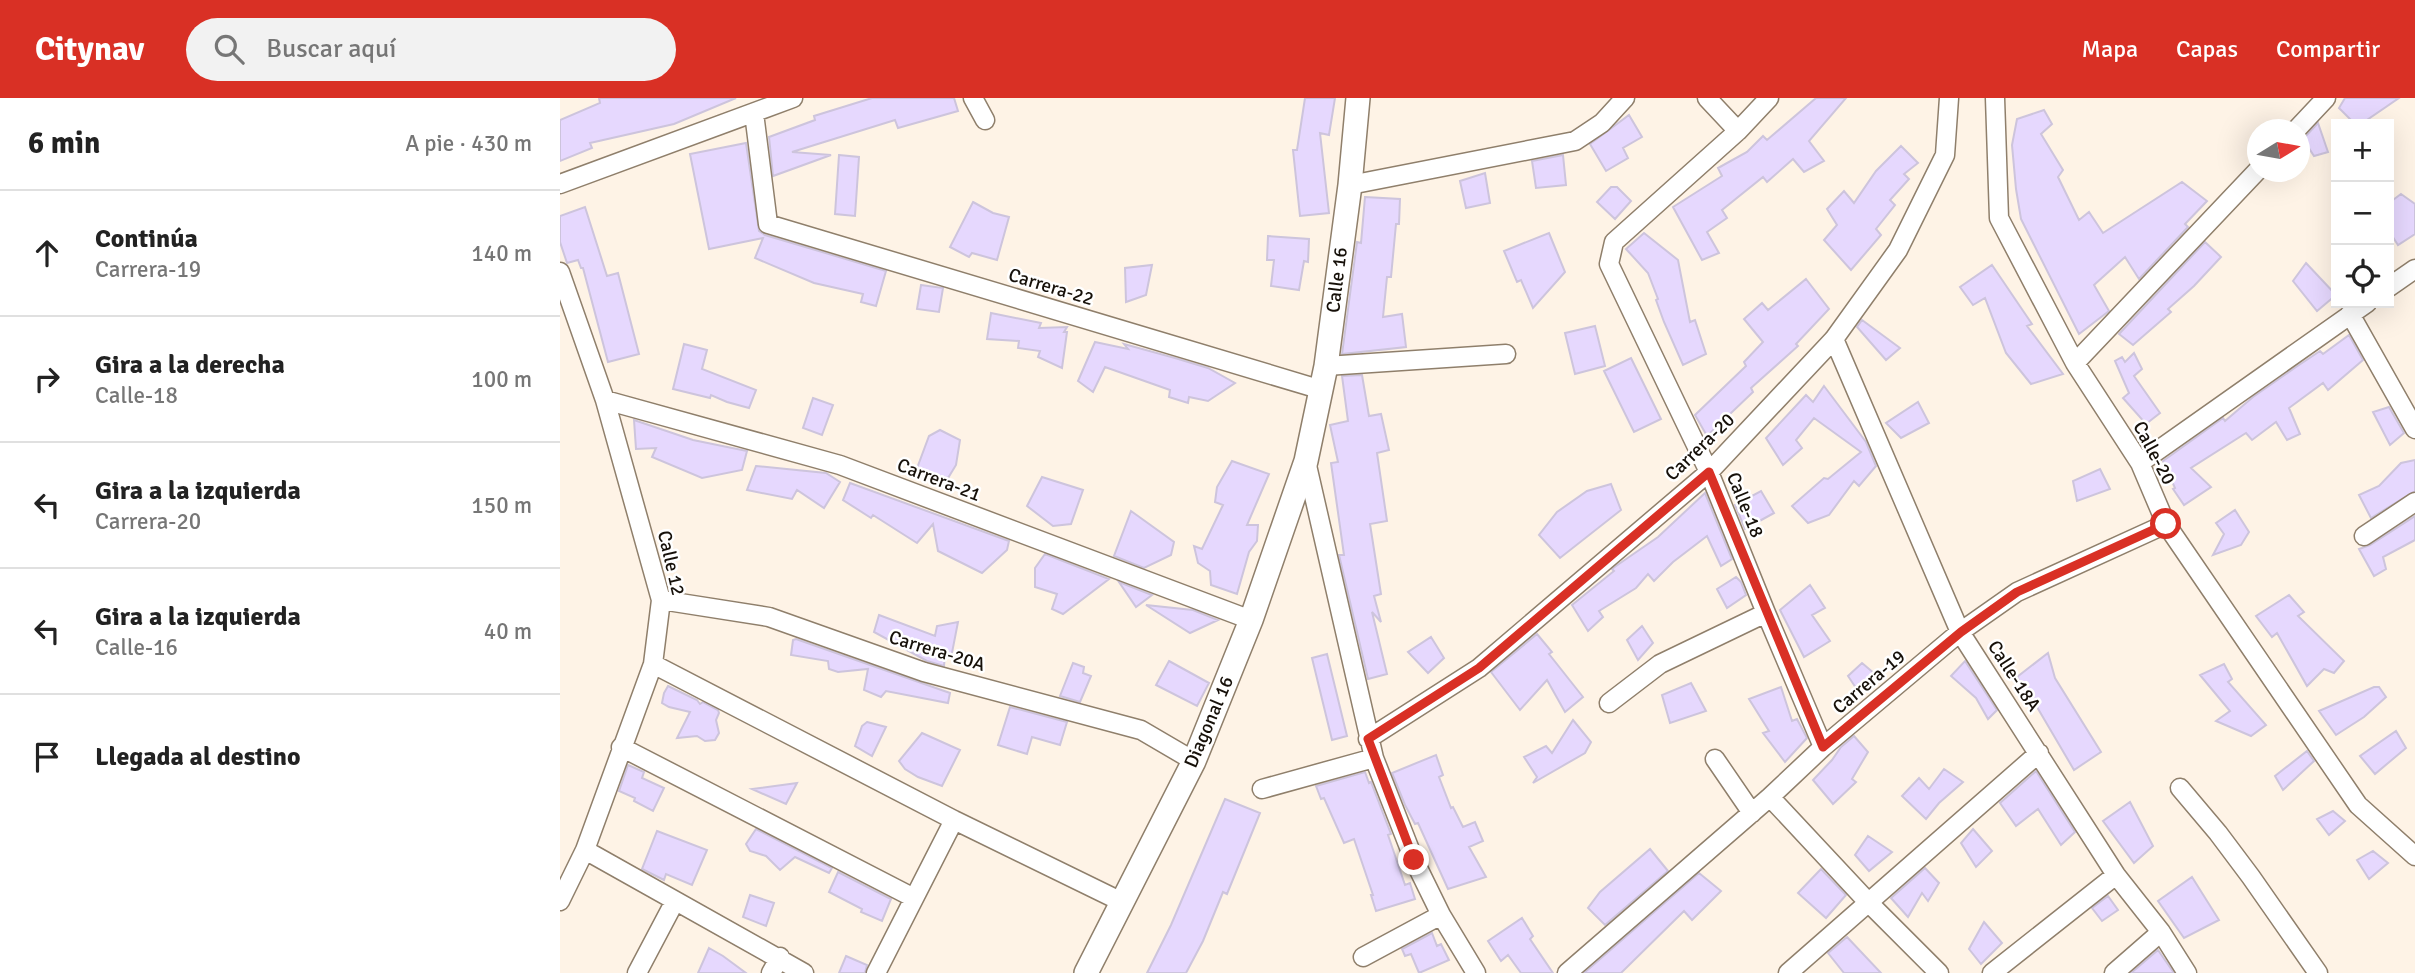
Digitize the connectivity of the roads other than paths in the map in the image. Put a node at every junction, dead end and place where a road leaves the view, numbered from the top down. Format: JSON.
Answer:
{"nodes":[{"id":1,"x":793,"y":98,"type":"edge"},
{"id":2,"x":973,"y":98,"type":"edge"},
{"id":3,"x":1358,"y":98,"type":"edge"},
{"id":4,"x":1625,"y":98,"type":"edge"},
{"id":5,"x":1707,"y":98,"type":"edge"},
{"id":6,"x":1769,"y":98,"type":"edge"},
{"id":7,"x":1949,"y":98,"type":"edge"},
{"id":8,"x":1995,"y":98,"type":"edge"},
{"id":9,"x":2326,"y":98,"type":"edge"},
{"id":10,"x":754,"y":113,"type":"junction"},
{"id":11,"x":2306,"y":119,"type":"edge"},
{"id":12,"x":985,"y":120,"type":"dead end"},
{"id":13,"x":1738,"y":131,"type":"junction"},
{"id":14,"x":2247,"y":182,"type":"edge"},
{"id":15,"x":560,"y":184,"type":"edge"},
{"id":16,"x":1350,"y":185,"type":"junction"},
{"id":17,"x":2415,"y":269,"type":"edge"},
{"id":18,"x":560,"y":272,"type":"edge"},
{"id":19,"x":2394,"y":284,"type":"edge"},
{"id":20,"x":2359,"y":308,"type":"edge"},
{"id":21,"x":2350,"y":314,"type":"junction"},
{"id":22,"x":1834,"y":339,"type":"junction"},
{"id":23,"x":1506,"y":355,"type":"dead end"},
{"id":24,"x":2075,"y":363,"type":"junction"},
{"id":25,"x":1326,"y":366,"type":"junction"},
{"id":26,"x":1322,"y":390,"type":"junction"},
{"id":27,"x":606,"y":400,"type":"junction"},
{"id":28,"x":2415,"y":429,"type":"edge"},
{"id":29,"x":1306,"y":461,"type":"junction"},
{"id":30,"x":2140,"y":463,"type":"junction"},
{"id":31,"x":1709,"y":472,"type":"junction"},
{"id":32,"x":2415,"y":502,"type":"edge"},
{"id":33,"x":2166,"y":524,"type":"junction"},
{"id":34,"x":2364,"y":536,"type":"dead end"},
{"id":35,"x":662,"y":600,"type":"junction"},
{"id":36,"x":1766,"y":613,"type":"junction"},
{"id":37,"x":1251,"y":620,"type":"junction"},
{"id":38,"x":1961,"y":632,"type":"junction"},
{"id":39,"x":653,"y":664,"type":"junction"},
{"id":40,"x":1609,"y":703,"type":"dead end"},
{"id":41,"x":1368,"y":739,"type":"junction"},
{"id":42,"x":621,"y":747,"type":"junction"},
{"id":43,"x":1823,"y":747,"type":"junction"},
{"id":44,"x":2039,"y":753,"type":"junction"},
{"id":45,"x":1374,"y":758,"type":"junction"},
{"id":46,"x":1715,"y":759,"type":"dead end"},
{"id":47,"x":1194,"y":761,"type":"junction"},
{"id":48,"x":2180,"y":788,"type":"dead end"},
{"id":49,"x":1262,"y":789,"type":"dead end"},
{"id":50,"x":1770,"y":797,"type":"junction"},
{"id":51,"x":1752,"y":813,"type":"junction"},
{"id":52,"x":954,"y":820,"type":"junction"},
{"id":53,"x":585,"y":850,"type":"junction"},
{"id":54,"x":2415,"y":856,"type":"edge"},
{"id":55,"x":2116,"y":875,"type":"junction"},
{"id":56,"x":914,"y":898,"type":"junction"},
{"id":57,"x":560,"y":901,"type":"edge"},
{"id":58,"x":675,"y":901,"type":"junction"},
{"id":59,"x":1122,"y":902,"type":"junction"},
{"id":60,"x":1868,"y":902,"type":"junction"},
{"id":61,"x":1441,"y":915,"type":"junction"},
{"id":62,"x":2161,"y":932,"type":"junction"},
{"id":63,"x":1363,"y":957,"type":"dead end"},
{"id":64,"x":776,"y":965,"type":"edge"},
{"id":65,"x":637,"y":973,"type":"edge"},
{"id":66,"x":804,"y":973,"type":"edge"},
{"id":67,"x":876,"y":973,"type":"edge"},
{"id":68,"x":1086,"y":973,"type":"edge"},
{"id":69,"x":1476,"y":973,"type":"edge"},
{"id":70,"x":1567,"y":973,"type":"edge"},
{"id":71,"x":1788,"y":973,"type":"edge"},
{"id":72,"x":1939,"y":973,"type":"edge"},
{"id":73,"x":1992,"y":973,"type":"edge"},
{"id":74,"x":2113,"y":973,"type":"edge"},
{"id":75,"x":2187,"y":973,"type":"edge"},
{"id":76,"x":2318,"y":973,"type":"edge"}],
"edges":[{"from":1,"to":10,"type":"street"},
{"from":2,"to":12,"type":"street"},
{"from":3,"to":16,"type":"street","name":"Calle 16"},
{"from":4,"to":16,"type":"street"},
{"from":5,"to":13,"type":"street"},
{"from":6,"to":13,"type":"street"},
{"from":7,"to":22,"type":"street","name":"Carrera-20"},
{"from":8,"to":24,"type":"street","name":"Calle-20"},
{"from":9,"to":11,"type":"street"},
{"from":10,"to":15,"type":"street"},
{"from":10,"to":26,"type":"street","name":"Carrera-22"},
{"from":13,"to":31,"type":"street","name":"Calle-18"},
{"from":14,"to":24,"type":"street"},
{"from":16,"to":25,"type":"street","name":"Calle 16"},
{"from":17,"to":19,"type":"street"},
{"from":18,"to":27,"type":"street","name":"Calle 12"},
{"from":20,"to":21,"type":"street"},
{"from":21,"to":28,"type":"street"},
{"from":21,"to":30,"type":"street"},
{"from":22,"to":31,"type":"street","name":"Carrera-20"},
{"from":22,"to":38,"type":"street","name":"Calle-18A"},
{"from":23,"to":25,"type":"street"},
{"from":24,"to":30,"type":"street","name":"Calle-20"},
{"from":25,"to":26,"type":"street","name":"Calle 16"},
{"from":26,"to":29,"type":"street","name":"Calle 16"},
{"from":27,"to":35,"type":"street","name":"Calle 12"},
{"from":27,"to":37,"type":"street","name":"Carrera-21"},
{"from":29,"to":37,"type":"street","name":"Diagonal 16"},
{"from":29,"to":41,"type":"street"},
{"from":30,"to":33,"type":"street","name":"Calle-20"},
{"from":31,"to":36,"type":"street","name":"Calle-18"},
{"from":31,"to":41,"type":"street","name":"Carrera-20"},
{"from":32,"to":34,"type":"street"},
{"from":33,"to":38,"type":"street","name":"Carrera-19"},
{"from":33,"to":54,"type":"street","name":"Calle-20"},
{"from":35,"to":39,"type":"street","name":"Calle 12"},
{"from":35,"to":47,"type":"street","name":"Carrera-20A"},
{"from":36,"to":40,"type":"street"},
{"from":36,"to":43,"type":"street","name":"Calle-18"},
{"from":37,"to":47,"type":"street","name":"Diagonal 16"},
{"from":38,"to":43,"type":"street","name":"Carrera-19"},
{"from":38,"to":44,"type":"street","name":"Calle-18A"},
{"from":39,"to":42,"type":"street","name":"Calle 12"},
{"from":39,"to":52,"type":"street"},
{"from":41,"to":45,"type":"street"},
{"from":42,"to":53,"type":"street","name":"Calle 12"},
{"from":42,"to":56,"type":"street"},
{"from":43,"to":50,"type":"street","name":"Carrera-19"},
{"from":44,"to":55,"type":"street","name":"Calle-18A"},
{"from":44,"to":60,"type":"street"},
{"from":45,"to":49,"type":"street"},
{"from":45,"to":61,"type":"street"},
{"from":46,"to":51,"type":"street"},
{"from":47,"to":59,"type":"street","name":"Diagonal 16"},
{"from":48,"to":76,"type":"street"},
{"from":50,"to":51,"type":"street","name":"Carrera-19"},
{"from":50,"to":60,"type":"street"},
{"from":51,"to":70,"type":"street","name":"Carrera-19"},
{"from":52,"to":56,"type":"street"},
{"from":52,"to":59,"type":"street"},
{"from":53,"to":57,"type":"street","name":"Calle 12"},
{"from":53,"to":58,"type":"street"},
{"from":55,"to":62,"type":"street","name":"Calle-18A"},
{"from":55,"to":73,"type":"street"},
{"from":56,"to":67,"type":"street"},
{"from":58,"to":64,"type":"street"},
{"from":58,"to":65,"type":"street"},
{"from":59,"to":68,"type":"street","name":"Diagonal 16"},
{"from":60,"to":71,"type":"street"},
{"from":60,"to":72,"type":"street"},
{"from":61,"to":63,"type":"street"},
{"from":61,"to":69,"type":"street"},
{"from":62,"to":74,"type":"street"},
{"from":62,"to":75,"type":"street","name":"Calle-18A"},
{"from":64,"to":66,"type":"street"}]}
